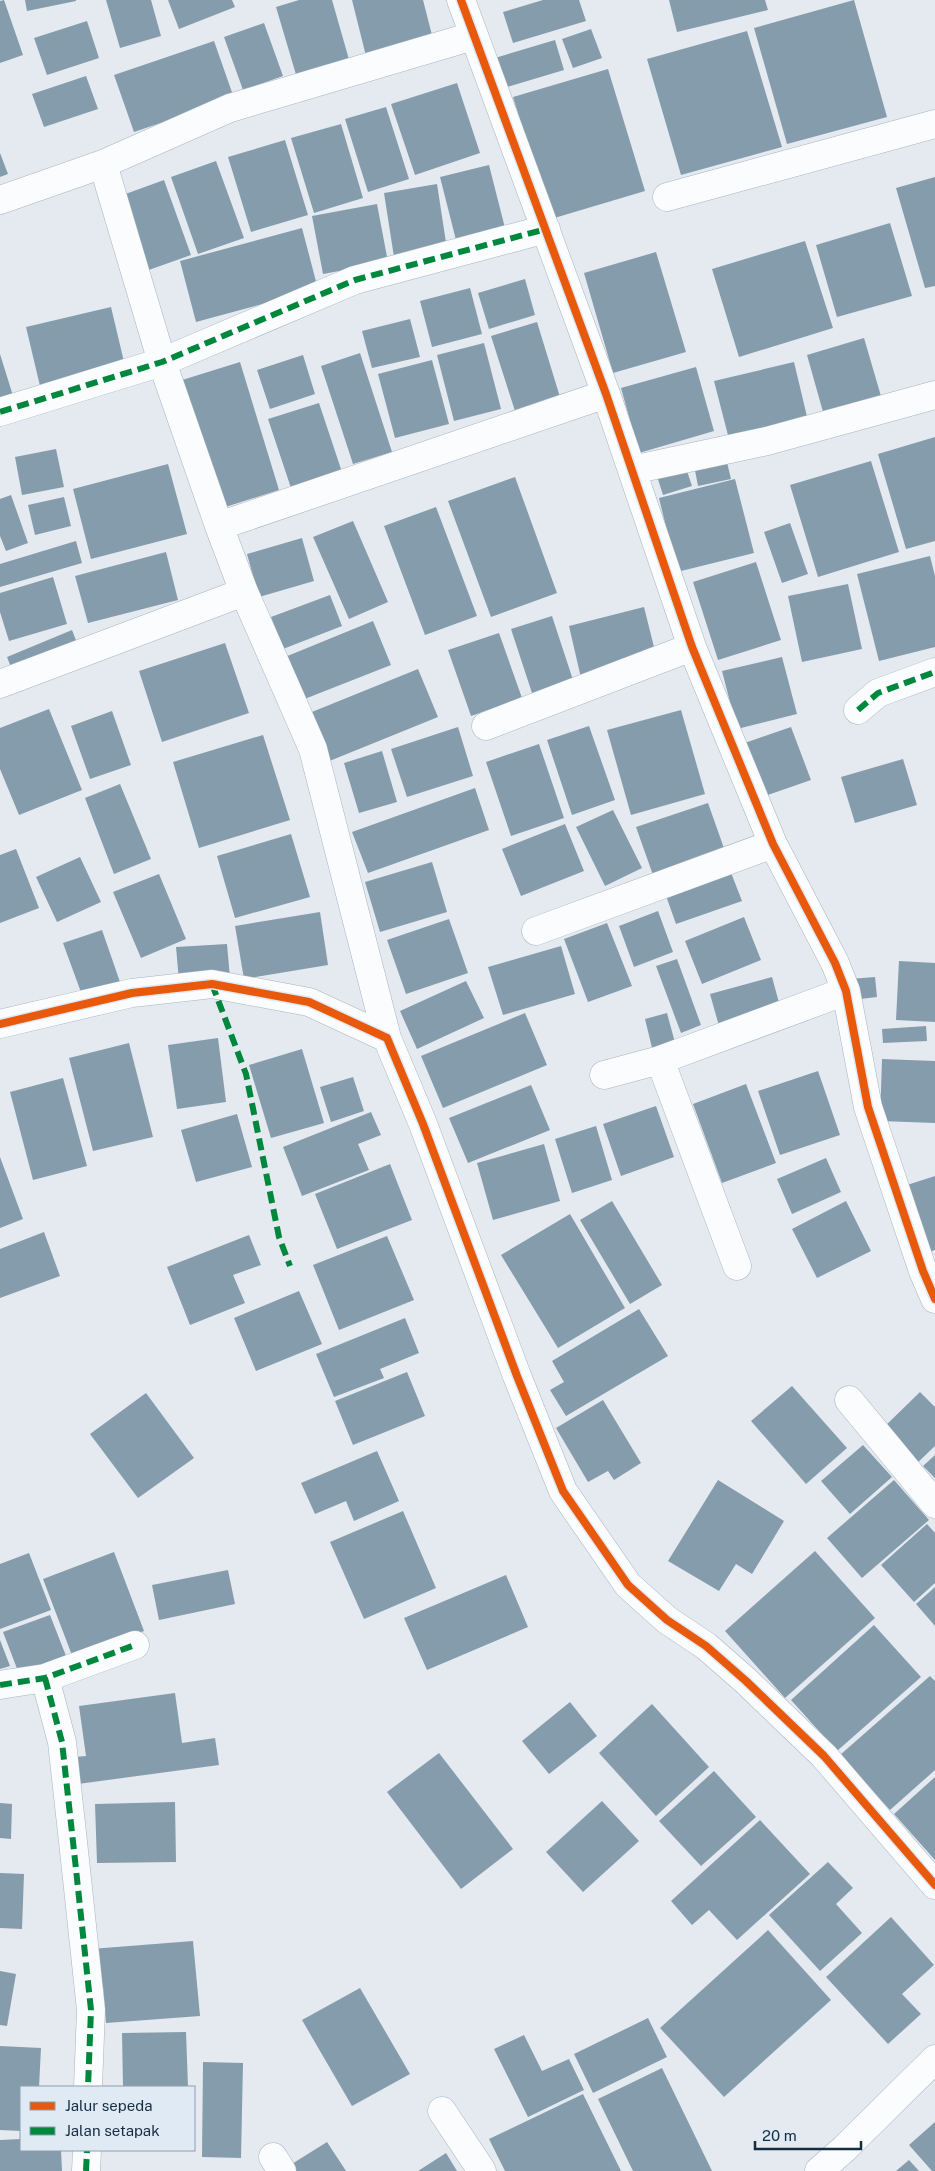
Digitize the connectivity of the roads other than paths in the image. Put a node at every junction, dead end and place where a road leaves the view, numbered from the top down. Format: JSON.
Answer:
{"nodes":[{"id":1,"x":461,"y":0,"type":"edge"},
{"id":2,"x":473,"y":36,"type":"junction"},
{"id":3,"x":935,"y":124,"type":"edge"},
{"id":4,"x":102,"y":164,"type":"junction"},
{"id":5,"x":667,"y":197,"type":"dead end"},
{"id":6,"x":0,"y":200,"type":"edge"},
{"id":7,"x":546,"y":229,"type":"junction"},
{"id":8,"x":162,"y":362,"type":"junction"},
{"id":9,"x":606,"y":394,"type":"junction"},
{"id":10,"x":935,"y":395,"type":"edge"},
{"id":11,"x":0,"y":412,"type":"edge"},
{"id":12,"x":632,"y":470,"type":"junction"},
{"id":13,"x":219,"y":526,"type":"junction"},
{"id":14,"x":244,"y":592,"type":"junction"},
{"id":15,"x":692,"y":647,"type":"junction"},
{"id":16,"x":935,"y":672,"type":"edge"},
{"id":17,"x":0,"y":684,"type":"edge"},
{"id":18,"x":858,"y":710,"type":"dead end"},
{"id":19,"x":486,"y":726,"type":"dead end"},
{"id":20,"x":773,"y":844,"type":"junction"},
{"id":21,"x":536,"y":931,"type":"dead end"},
{"id":22,"x":846,"y":991,"type":"junction"},
{"id":23,"x":0,"y":1024,"type":"edge"},
{"id":24,"x":388,"y":1038,"type":"junction"},
{"id":25,"x":660,"y":1060,"type":"junction"},
{"id":26,"x":604,"y":1075,"type":"dead end"},
{"id":27,"x":737,"y":1266,"type":"dead end"},
{"id":28,"x":935,"y":1299,"type":"edge"},
{"id":29,"x":849,"y":1400,"type":"dead end"},
{"id":30,"x":935,"y":1504,"type":"edge"},
{"id":31,"x":135,"y":1645,"type":"dead end"},
{"id":32,"x":45,"y":1678,"type":"junction"},
{"id":33,"x":0,"y":1685,"type":"edge"},
{"id":34,"x":935,"y":1885,"type":"edge"},
{"id":35,"x":935,"y":2059,"type":"edge"},
{"id":36,"x":88,"y":2086,"type":"edge"},
{"id":37,"x":442,"y":2111,"type":"dead end"},
{"id":38,"x":86,"y":2151,"type":"edge"},
{"id":39,"x":86,"y":2171,"type":"edge"},
{"id":40,"x":482,"y":2171,"type":"edge"},
{"id":41,"x":818,"y":2171,"type":"edge"}],
"edges":[{"from":1,"to":2,"type":"street"},
{"from":2,"to":4,"type":"street"},
{"from":2,"to":7,"type":"street"},
{"from":3,"to":5,"type":"street"},
{"from":4,"to":6,"type":"street"},
{"from":4,"to":8,"type":"street"},
{"from":7,"to":8,"type":"street"},
{"from":7,"to":9,"type":"street"},
{"from":8,"to":11,"type":"street"},
{"from":8,"to":13,"type":"street"},
{"from":9,"to":12,"type":"street"},
{"from":9,"to":13,"type":"street"},
{"from":10,"to":12,"type":"street"},
{"from":12,"to":15,"type":"street"},
{"from":13,"to":14,"type":"street"},
{"from":14,"to":17,"type":"street"},
{"from":14,"to":24,"type":"street"},
{"from":15,"to":19,"type":"street"},
{"from":15,"to":20,"type":"street"},
{"from":16,"to":18,"type":"street"},
{"from":20,"to":21,"type":"street"},
{"from":20,"to":22,"type":"street"},
{"from":22,"to":25,"type":"street"},
{"from":22,"to":28,"type":"street"},
{"from":23,"to":24,"type":"street"},
{"from":24,"to":34,"type":"street"},
{"from":25,"to":26,"type":"street"},
{"from":25,"to":27,"type":"street"},
{"from":29,"to":30,"type":"street"},
{"from":31,"to":32,"type":"street"},
{"from":32,"to":33,"type":"street"},
{"from":32,"to":36,"type":"street"},
{"from":35,"to":41,"type":"street"},
{"from":37,"to":40,"type":"street"},
{"from":38,"to":39,"type":"street"}]}
